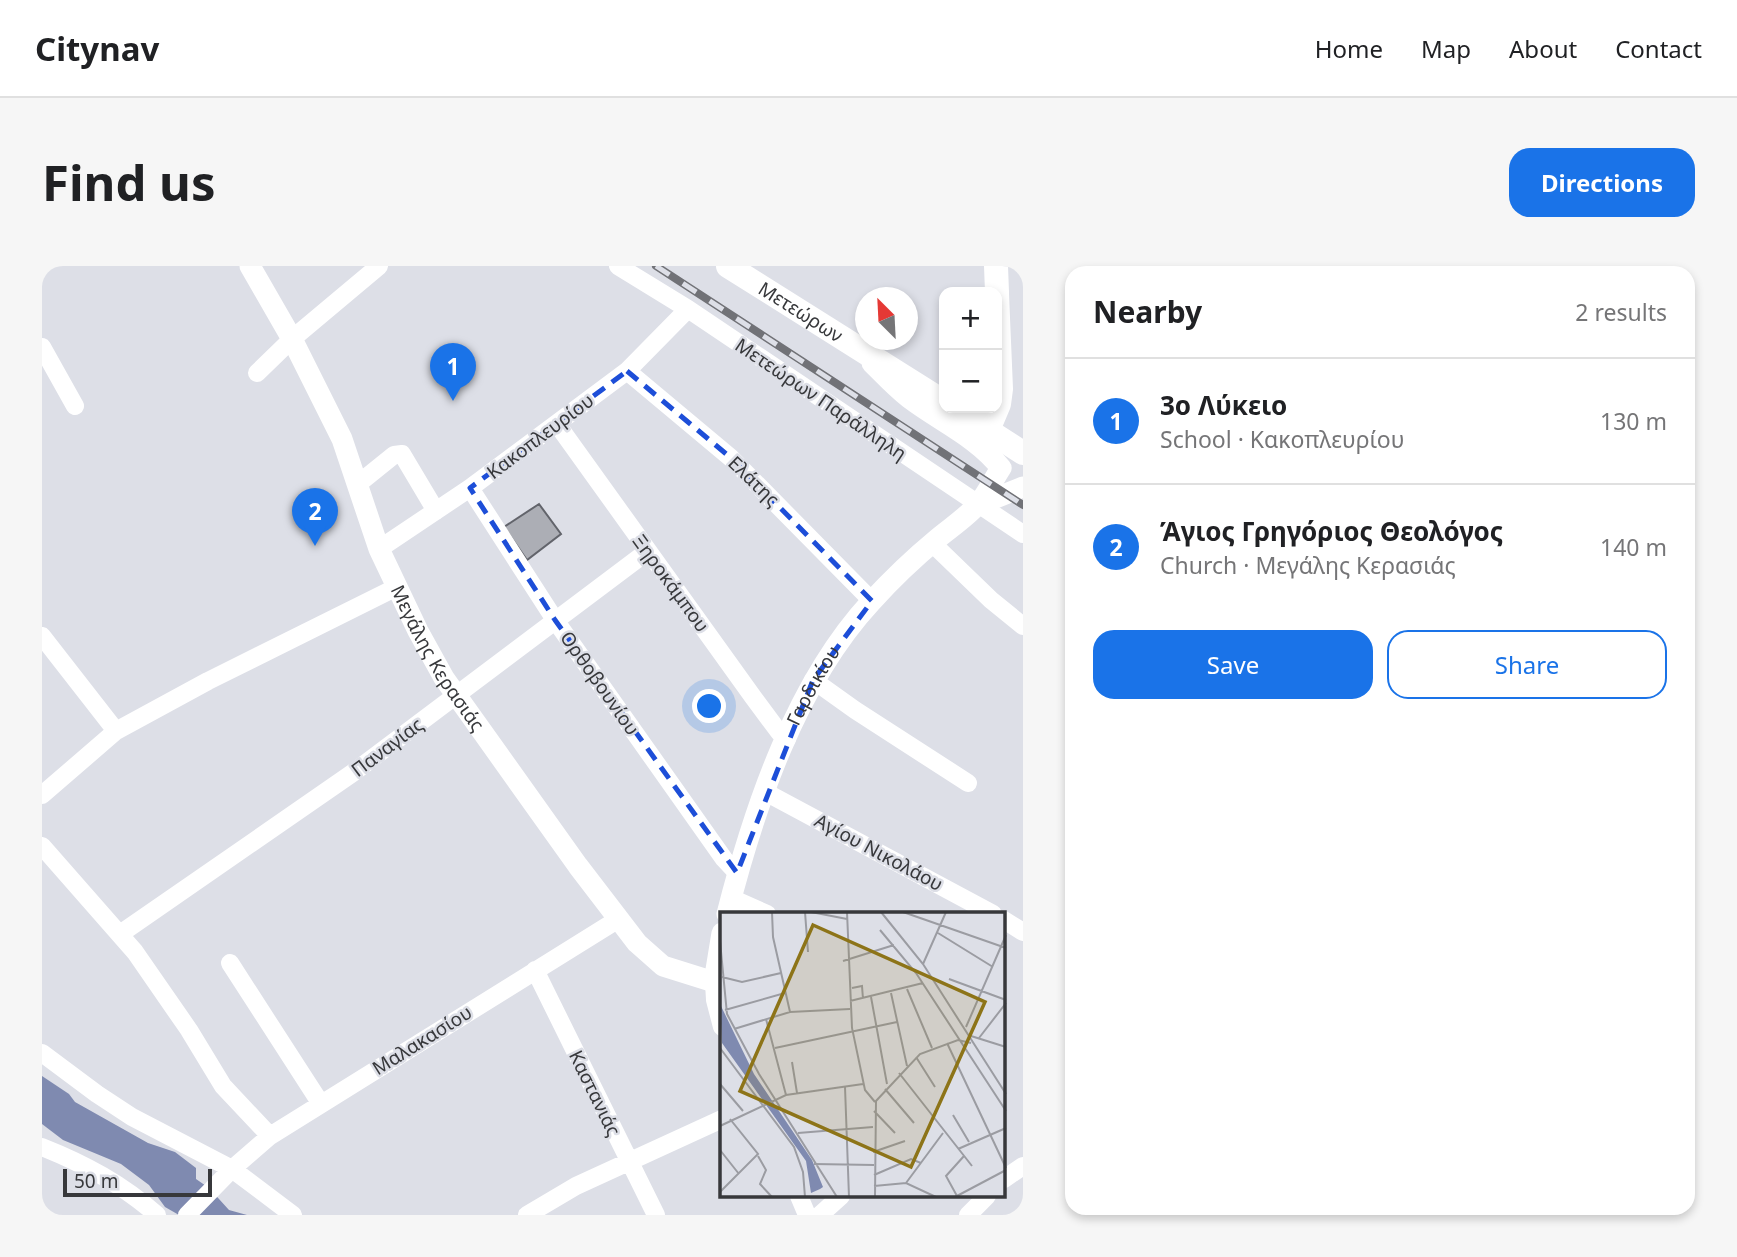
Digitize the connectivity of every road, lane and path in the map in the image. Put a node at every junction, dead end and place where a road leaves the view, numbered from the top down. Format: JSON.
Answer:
{"nodes":[{"id":1,"x":250,"y":266,"type":"edge"},
{"id":2,"x":379,"y":266,"type":"edge"},
{"id":3,"x":618,"y":266,"type":"edge"},
{"id":4,"x":728,"y":266,"type":"edge"},
{"id":5,"x":996,"y":266,"type":"edge"},
{"id":6,"x":997,"y":287,"type":"edge"},
{"id":7,"x":688,"y":309,"type":"junction"},
{"id":8,"x":292,"y":340,"type":"junction"},
{"id":9,"x":42,"y":347,"type":"edge"},
{"id":10,"x":999,"y":350,"type":"edge"},
{"id":11,"x":861,"y":351,"type":"junction"},
{"id":12,"x":627,"y":371,"type":"junction"},
{"id":13,"x":257,"y":373,"type":"dead end"},
{"id":14,"x":939,"y":399,"type":"edge"},
{"id":15,"x":75,"y":406,"type":"dead end"},
{"id":16,"x":961,"y":413,"type":"edge"},
{"id":17,"x":557,"y":424,"type":"junction"},
{"id":18,"x":988,"y":430,"type":"junction"},
{"id":19,"x":1023,"y":453,"type":"edge"},
{"id":20,"x":358,"y":484,"type":"junction"},
{"id":21,"x":1023,"y":487,"type":"edge"},
{"id":22,"x":470,"y":488,"type":"junction"},
{"id":23,"x":978,"y":505,"type":"junction"},
{"id":24,"x":436,"y":511,"type":"junction"},
{"id":25,"x":1023,"y":534,"type":"edge"},
{"id":26,"x":932,"y":543,"type":"junction"},
{"id":27,"x":379,"y":549,"type":"junction"},
{"id":28,"x":648,"y":551,"type":"junction"},
{"id":29,"x":397,"y":587,"type":"junction"},
{"id":30,"x":872,"y":601,"type":"junction"},
{"id":31,"x":555,"y":620,"type":"junction"},
{"id":32,"x":1023,"y":626,"type":"edge"},
{"id":33,"x":46,"y":648,"type":"edge"},
{"id":34,"x":813,"y":680,"type":"junction"},
{"id":35,"x":456,"y":695,"type":"junction"},
{"id":36,"x":116,"y":731,"type":"junction"},
{"id":37,"x":787,"y":739,"type":"junction"},
{"id":38,"x":968,"y":783,"type":"dead end"},
{"id":39,"x":765,"y":792,"type":"junction"},
{"id":40,"x":42,"y":794,"type":"edge"},
{"id":41,"x":42,"y":846,"type":"edge"},
{"id":42,"x":737,"y":873,"type":"junction"},
{"id":43,"x":729,"y":906,"type":"edge"},
{"id":44,"x":758,"y":912,"type":"edge"},
{"id":45,"x":989,"y":912,"type":"edge"},
{"id":46,"x":617,"y":920,"type":"junction"},
{"id":47,"x":1006,"y":921,"type":"edge"},
{"id":48,"x":1023,"y":932,"type":"edge"},
{"id":49,"x":120,"y":934,"type":"junction"},
{"id":50,"x":720,"y":945,"type":"edge"},
{"id":51,"x":230,"y":963,"type":"dead end"},
{"id":52,"x":535,"y":970,"type":"junction"},
{"id":53,"x":714,"y":982,"type":"junction"},
{"id":54,"x":720,"y":1020,"type":"edge"},
{"id":55,"x":42,"y":1053,"type":"edge"},
{"id":56,"x":321,"y":1104,"type":"junction"},
{"id":57,"x":720,"y":1120,"type":"edge"},
{"id":58,"x":270,"y":1136,"type":"junction"},
{"id":59,"x":42,"y":1147,"type":"edge"},
{"id":60,"x":629,"y":1162,"type":"junction"},
{"id":61,"x":1023,"y":1166,"type":"edge"},
{"id":62,"x":232,"y":1169,"type":"junction"},
{"id":63,"x":1006,"y":1178,"type":"edge"},
{"id":64,"x":800,"y":1198,"type":"edge"},
{"id":65,"x":839,"y":1198,"type":"edge"},
{"id":66,"x":985,"y":1198,"type":"edge"},
{"id":67,"x":157,"y":1215,"type":"edge"},
{"id":68,"x":187,"y":1215,"type":"edge"},
{"id":69,"x":293,"y":1215,"type":"edge"},
{"id":70,"x":527,"y":1215,"type":"edge"},
{"id":71,"x":656,"y":1215,"type":"edge"},
{"id":72,"x":807,"y":1215,"type":"edge"},
{"id":73,"x":820,"y":1215,"type":"edge"},
{"id":74,"x":968,"y":1215,"type":"edge"}],
"edges":[{"from":1,"to":8,"type":"street","name":"Μεγάλης Κερασιάς"},
{"from":2,"to":8,"type":"street"},
{"from":3,"to":7,"type":"street","name":"Μετεώρων Παράλληλη"},
{"from":4,"to":11,"type":"main road","name":"Μετεώρων"},
{"from":5,"to":6,"type":"main road"},
{"from":7,"to":12,"type":"street","name":"Κακοπλευρίου"},
{"from":7,"to":23,"type":"street","name":"Μετεώρων Παράλληλη"},
{"from":8,"to":13,"type":"street"},
{"from":8,"to":20,"type":"street","name":"Μεγάλης Κερασιάς"},
{"from":9,"to":15,"type":"street"},
{"from":10,"to":18,"type":"main road"},
{"from":11,"to":14,"type":"main road","name":"Μετεώρων"},
{"from":11,"to":23,"type":"street"},
{"from":12,"to":17,"type":"street","name":"Κακοπλευρίου"},
{"from":12,"to":30,"type":"street","name":"Ελάτης"},
{"from":16,"to":18,"type":"main road"},
{"from":17,"to":22,"type":"street","name":"Κακοπλευρίου"},
{"from":17,"to":28,"type":"street","name":"Ξηροκάμπου"},
{"from":18,"to":19,"type":"main road"},
{"from":20,"to":24,"type":"street"},
{"from":20,"to":27,"type":"street","name":"Μεγάλης Κερασιάς"},
{"from":21,"to":23,"type":"street"},
{"from":22,"to":24,"type":"street","name":"Κακοπλευρίου"},
{"from":22,"to":31,"type":"street","name":"Ορθοβουνίου"},
{"from":23,"to":25,"type":"street","name":"Μετεώρων Παράλληλη"},
{"from":23,"to":26,"type":"street","name":"Γαρδικίου"},
{"from":24,"to":27,"type":"street","name":"Κακοπλευρίου"},
{"from":26,"to":30,"type":"street","name":"Γαρδικίου"},
{"from":26,"to":32,"type":"street"},
{"from":27,"to":29,"type":"street","name":"Μεγάλης Κερασιάς"},
{"from":28,"to":31,"type":"street","name":"Παναγίας"},
{"from":28,"to":37,"type":"street","name":"Ξηροκάμπου"},
{"from":29,"to":35,"type":"street","name":"Μεγάλης Κερασιάς"},
{"from":29,"to":36,"type":"street"},
{"from":30,"to":34,"type":"street","name":"Γαρδικίου"},
{"from":31,"to":35,"type":"street","name":"Παναγίας"},
{"from":31,"to":42,"type":"street","name":"Ορθοβουνίου"},
{"from":33,"to":36,"type":"street"},
{"from":34,"to":37,"type":"street","name":"Γαρδικίου"},
{"from":34,"to":38,"type":"street"},
{"from":35,"to":46,"type":"street","name":"Μεγάλης Κερασιάς"},
{"from":35,"to":49,"type":"street","name":"Παναγίας"},
{"from":36,"to":40,"type":"street"},
{"from":37,"to":39,"type":"street","name":"Γαρδικίου"},
{"from":39,"to":42,"type":"street","name":"Γαρδικίου"},
{"from":39,"to":45,"type":"street","name":"Αγίου Νικολάου"},
{"from":41,"to":49,"type":"street"},
{"from":42,"to":43,"type":"street","name":"Γαρδικίου"},
{"from":43,"to":44,"type":"street"},
{"from":46,"to":52,"type":"street","name":"Μαλακασίου"},
{"from":46,"to":53,"type":"street","name":"Μεγάλης Κερασιάς"},
{"from":47,"to":48,"type":"street"},
{"from":49,"to":58,"type":"street"},
{"from":50,"to":53,"type":"street"},
{"from":51,"to":56,"type":"street"},
{"from":52,"to":56,"type":"street","name":"Μαλακασίου"},
{"from":52,"to":60,"type":"street","name":"Καστανιάς"},
{"from":53,"to":54,"type":"street"},
{"from":55,"to":62,"type":"street"},
{"from":56,"to":58,"type":"street","name":"Μαλακασίου"},
{"from":57,"to":60,"type":"street"},
{"from":58,"to":62,"type":"street","name":"Μαλακασίου"},
{"from":59,"to":67,"type":"street"},
{"from":60,"to":70,"type":"street"},
{"from":60,"to":71,"type":"street","name":"Καστανιάς"},
{"from":61,"to":63,"type":"street"},
{"from":62,"to":68,"type":"street","name":"Μαλακασίου"},
{"from":62,"to":69,"type":"street"},
{"from":64,"to":72,"type":"street"},
{"from":65,"to":73,"type":"street"},
{"from":66,"to":74,"type":"street"}]}
